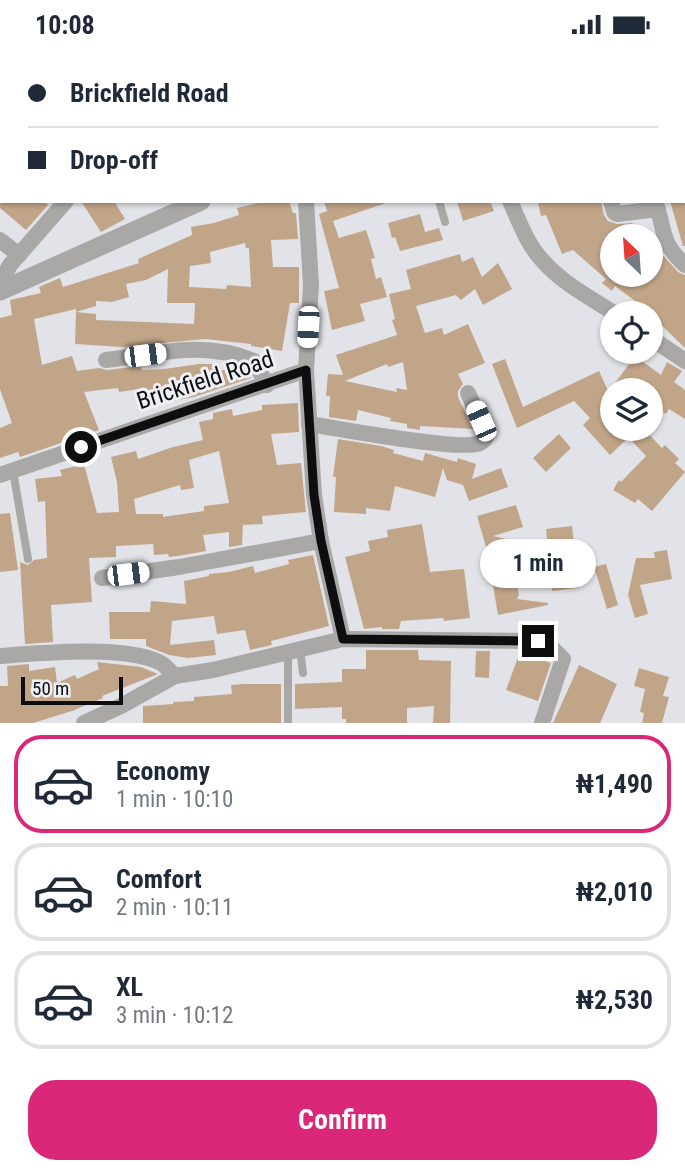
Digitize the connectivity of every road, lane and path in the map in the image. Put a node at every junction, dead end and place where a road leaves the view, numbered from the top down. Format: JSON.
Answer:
{"nodes":[{"id":1,"x":64,"y":203,"type":"edge"},
{"id":2,"x":197,"y":203,"type":"edge"},
{"id":3,"x":306,"y":203,"type":"edge"},
{"id":4,"x":440,"y":203,"type":"edge"},
{"id":5,"x":511,"y":203,"type":"edge"},
{"id":6,"x":612,"y":203,"type":"edge"},
{"id":7,"x":657,"y":205,"type":"edge"},
{"id":8,"x":445,"y":222,"type":"dead end"},
{"id":9,"x":0,"y":240,"type":"edge"},
{"id":10,"x":10,"y":262,"type":"edge"},
{"id":11,"x":685,"y":265,"type":"edge"},
{"id":12,"x":0,"y":283,"type":"edge"},
{"id":13,"x":0,"y":291,"type":"edge"},
{"id":14,"x":600,"y":304,"type":"edge"},
{"id":15,"x":663,"y":346,"type":"edge"},
{"id":16,"x":106,"y":360,"type":"dead end"},
{"id":17,"x":685,"y":361,"type":"edge"},
{"id":18,"x":306,"y":370,"type":"junction"},
{"id":19,"x":267,"y":385,"type":"junction"},
{"id":20,"x":468,"y":393,"type":"dead end"},
{"id":21,"x":309,"y":424,"type":"junction"},
{"id":22,"x":7,"y":473,"type":"edge"},
{"id":23,"x":321,"y":541,"type":"junction"},
{"id":24,"x":28,"y":559,"type":"dead end"},
{"id":25,"x":102,"y":577,"type":"dead end"},
{"id":26,"x":343,"y":639,"type":"junction"},
{"id":27,"x":294,"y":650,"type":"junction"},
{"id":28,"x":0,"y":656,"type":"edge"},
{"id":29,"x":303,"y":673,"type":"dead end"},
{"id":30,"x":175,"y":676,"type":"junction"},
{"id":31,"x":84,"y":723,"type":"edge"},
{"id":32,"x":288,"y":723,"type":"edge"},
{"id":33,"x":541,"y":723,"type":"edge"}],
"edges":[{"from":1,"to":10,"type":"street"},
{"from":2,"to":13,"type":"street"},
{"from":3,"to":18,"type":"street"},
{"from":4,"to":8,"type":"lane"},
{"from":5,"to":14,"type":"street"},
{"from":6,"to":7,"type":"street"},
{"from":7,"to":11,"type":"street"},
{"from":9,"to":10,"type":"street"},
{"from":10,"to":12,"type":"street"},
{"from":15,"to":17,"type":"street"},
{"from":16,"to":19,"type":"street"},
{"from":18,"to":19,"type":"street","name":"Brickfield Road"},
{"from":18,"to":21,"type":"street"},
{"from":19,"to":22,"type":"street","name":"Brickfield Road"},
{"from":20,"to":21,"type":"street"},
{"from":21,"to":23,"type":"street"},
{"from":22,"to":24,"type":"lane"},
{"from":23,"to":25,"type":"street"},
{"from":23,"to":26,"type":"street"},
{"from":26,"to":27,"type":"street"},
{"from":26,"to":33,"type":"street"},
{"from":27,"to":29,"type":"lane"},
{"from":27,"to":30,"type":"street"},
{"from":27,"to":32,"type":"lane"},
{"from":28,"to":30,"type":"street"},
{"from":30,"to":31,"type":"street"}]}
